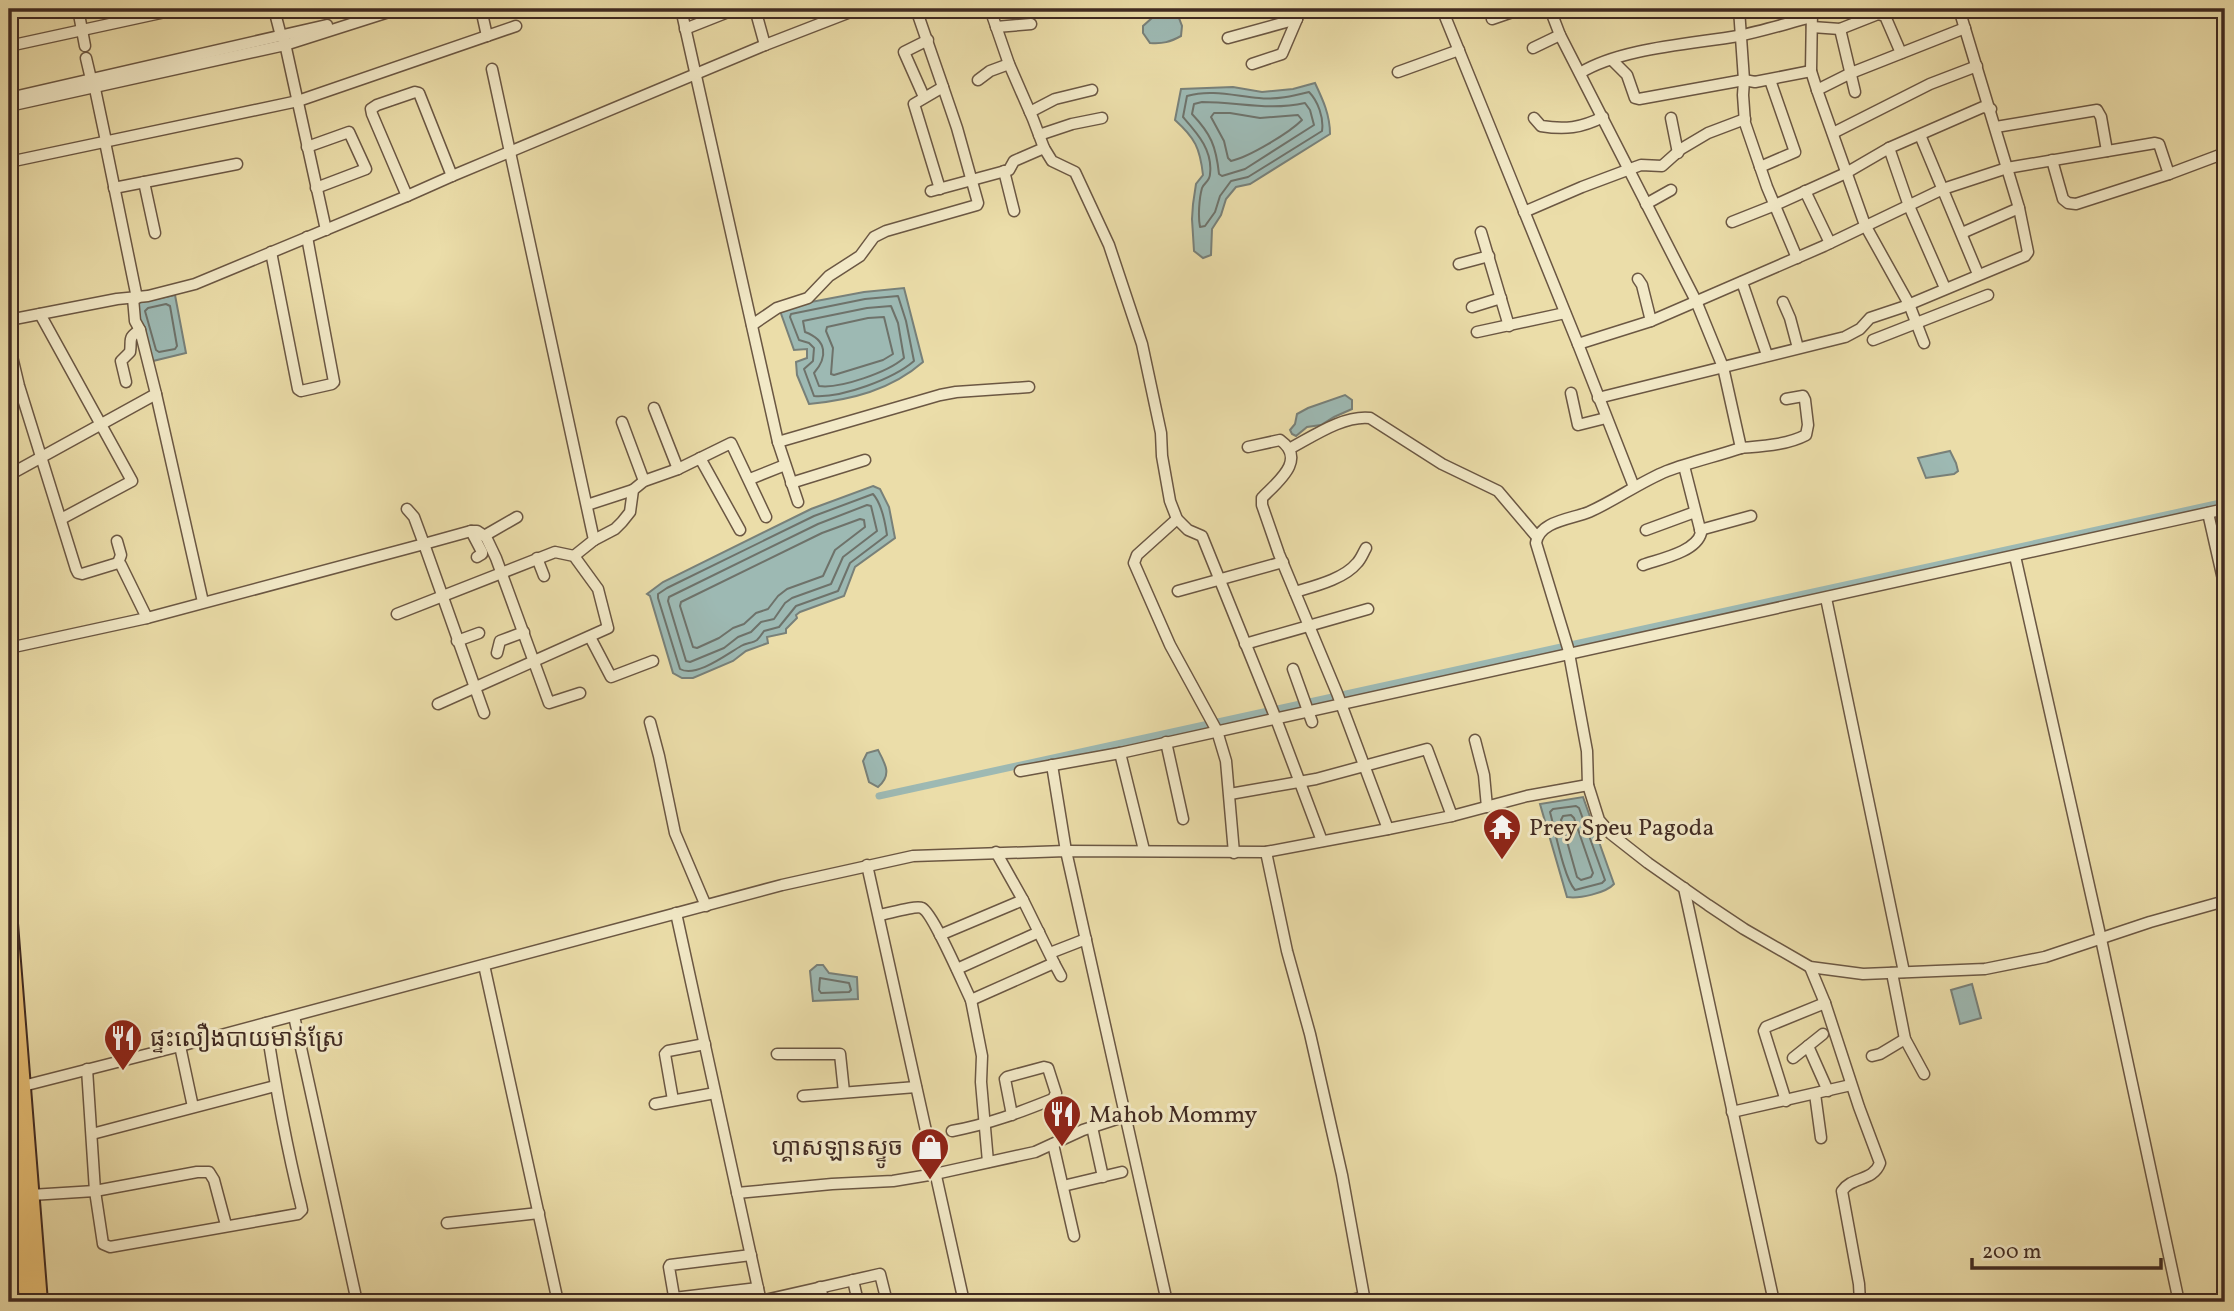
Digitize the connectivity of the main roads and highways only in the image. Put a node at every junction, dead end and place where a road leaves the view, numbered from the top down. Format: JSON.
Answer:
{"nodes":[{"id":1,"x":9,"y":911,"type":"edge"},
{"id":2,"x":14,"y":1083,"type":"edge"},
{"id":3,"x":31,"y":1301,"type":"edge"}],
"edges":[{"from":1,"to":2,"type":"highway"},
{"from":2,"to":3,"type":"highway"},
{"from":2,"to":3,"type":"highway"}]}
